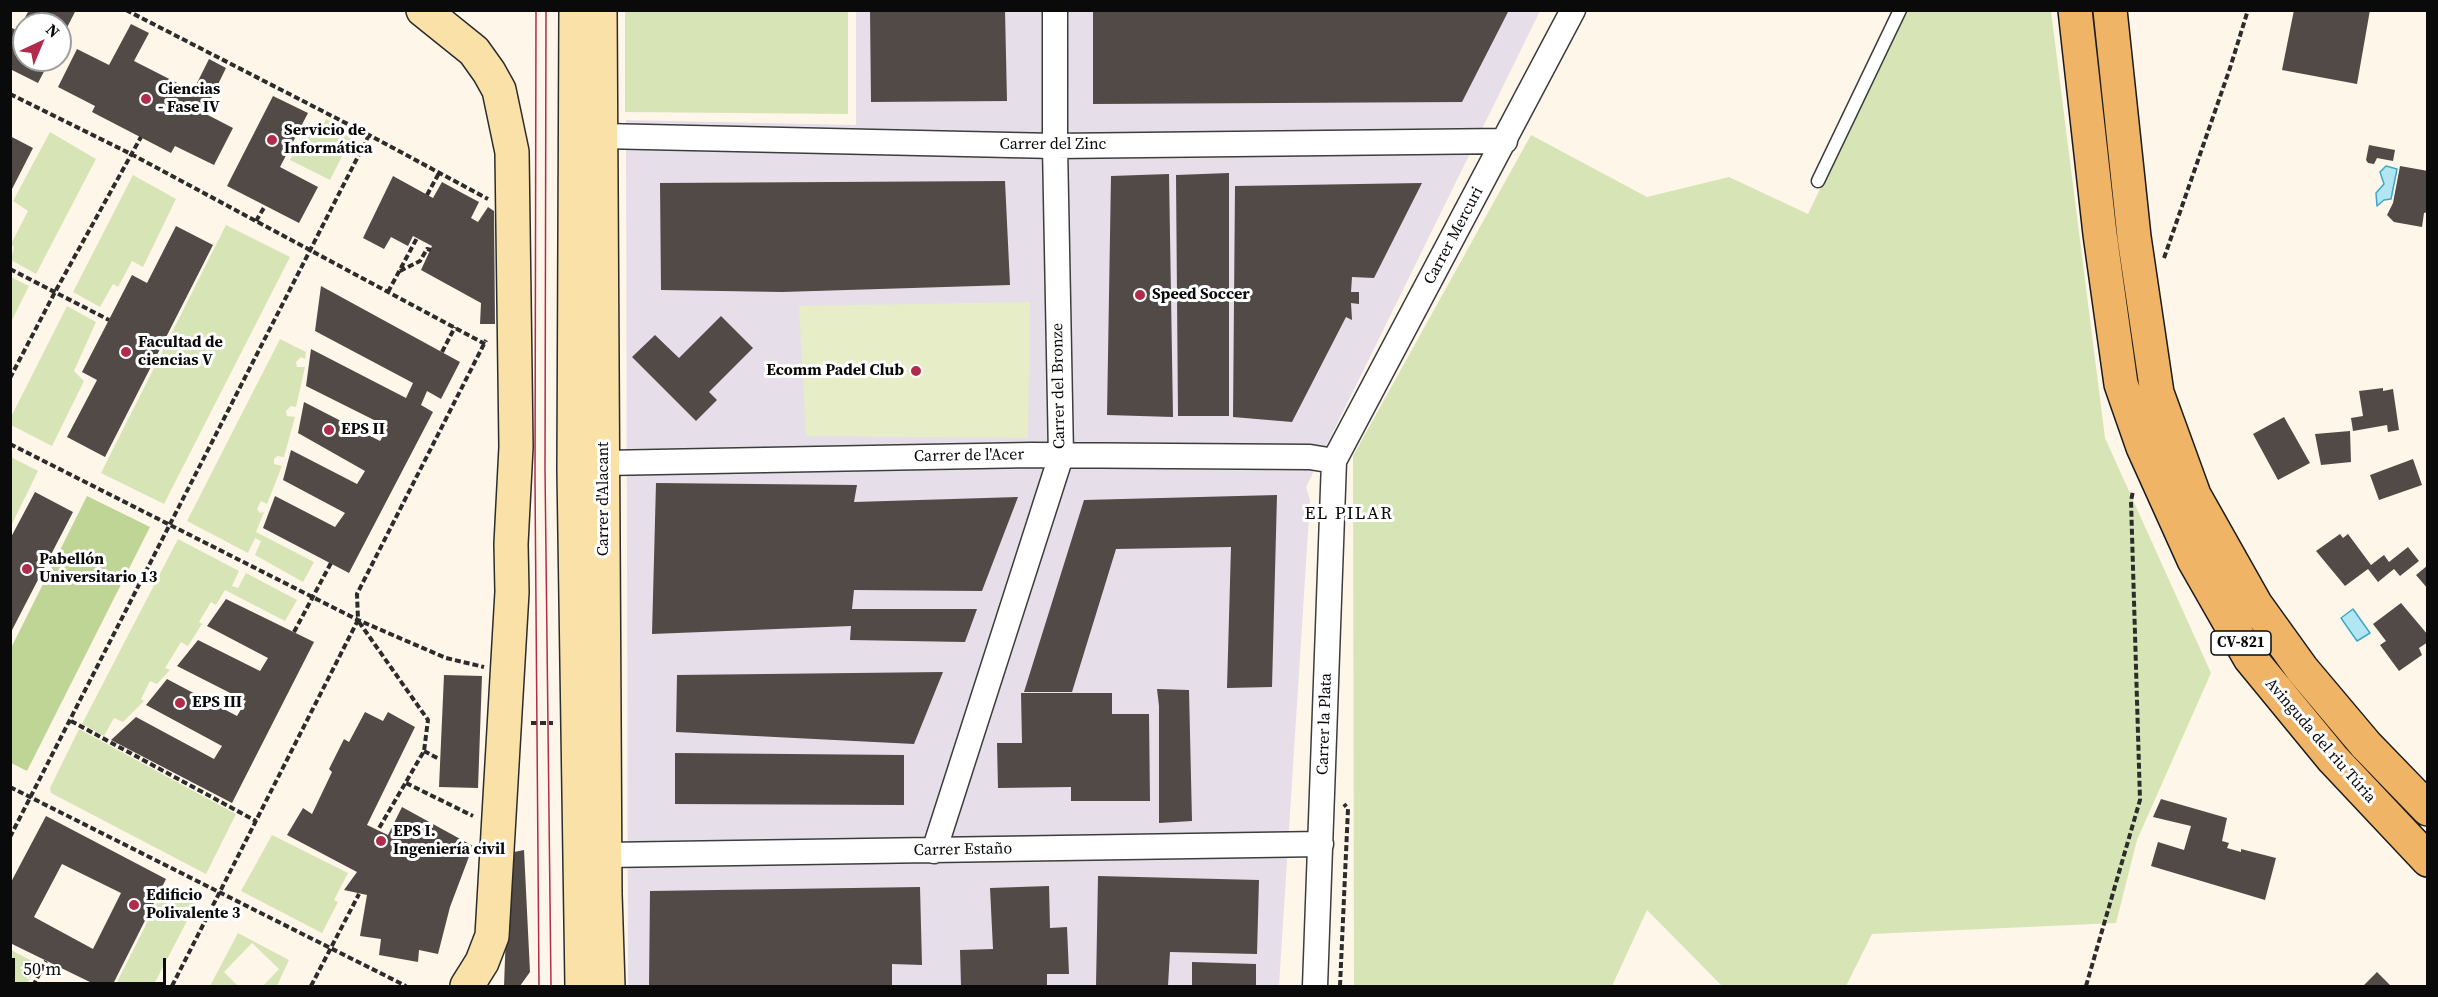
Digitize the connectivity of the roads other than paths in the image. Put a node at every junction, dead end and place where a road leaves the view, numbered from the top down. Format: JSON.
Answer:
{"nodes":[{"id":1,"x":423,"y":10,"type":"edge"},
{"id":2,"x":576,"y":10,"type":"edge"},
{"id":3,"x":600,"y":10,"type":"edge"},
{"id":4,"x":1055,"y":10,"type":"edge"},
{"id":5,"x":1573,"y":10,"type":"edge"},
{"id":6,"x":1900,"y":10,"type":"edge"},
{"id":7,"x":2075,"y":10,"type":"edge"},
{"id":8,"x":2110,"y":10,"type":"edge"},
{"id":9,"x":601,"y":136,"type":"junction"},
{"id":10,"x":1505,"y":141,"type":"junction"},
{"id":11,"x":1055,"y":146,"type":"junction"},
{"id":12,"x":1818,"y":181,"type":"dead end"},
{"id":13,"x":1061,"y":456,"type":"junction"},
{"id":14,"x":1334,"y":461,"type":"junction"},
{"id":15,"x":604,"y":463,"type":"junction"},
{"id":16,"x":2427,"y":809,"type":"edge"},
{"id":17,"x":1321,"y":844,"type":"junction"},
{"id":18,"x":934,"y":851,"type":"junction"},
{"id":19,"x":606,"y":855,"type":"junction"},
{"id":20,"x":2427,"y":860,"type":"edge"},
{"id":21,"x":467,"y":987,"type":"edge"},
{"id":22,"x":582,"y":987,"type":"edge"},
{"id":23,"x":608,"y":987,"type":"edge"},
{"id":24,"x":1315,"y":987,"type":"edge"}],
"edges":[{"from":1,"to":21,"type":"main road"},
{"from":2,"to":22,"type":"main road","name":"Carrer d'Alacant"},
{"from":3,"to":9,"type":"main road","name":"Carrer d'Alacant"},
{"from":4,"to":11,"type":"street","name":"Carrer del Bronze"},
{"from":5,"to":10,"type":"street","name":"Carrer Mercuri"},
{"from":6,"to":12,"type":"lane"},
{"from":7,"to":20,"type":"main road","name":"Avinguda del riu Túria","number":"CV-821"},
{"from":8,"to":16,"type":"main road","name":"Avinguda del riu Túria","number":"CV-821"},
{"from":9,"to":11,"type":"street","name":"Carrer del Zinc"},
{"from":9,"to":15,"type":"main road","name":"Carrer d'Alacant"},
{"from":10,"to":11,"type":"street","name":"Carrer del Zinc"},
{"from":10,"to":14,"type":"street","name":"Carrer Mercuri"},
{"from":11,"to":13,"type":"street","name":"Carrer del Bronze"},
{"from":13,"to":14,"type":"street","name":"Carrer de l'Acer"},
{"from":13,"to":15,"type":"street","name":"Carrer de l'Acer"},
{"from":13,"to":18,"type":"street","name":"Carrer del Bronze"},
{"from":14,"to":17,"type":"street","name":"Carrer la Plata"},
{"from":15,"to":19,"type":"main road","name":"Carrer d'Alacant"},
{"from":17,"to":18,"type":"street","name":"Carrer Estaño"},
{"from":17,"to":24,"type":"street","name":"Carrer la Plata"},
{"from":18,"to":19,"type":"street","name":"Carrer Estaño"},
{"from":19,"to":23,"type":"main road","name":"Carrer d'Alacant"}]}
